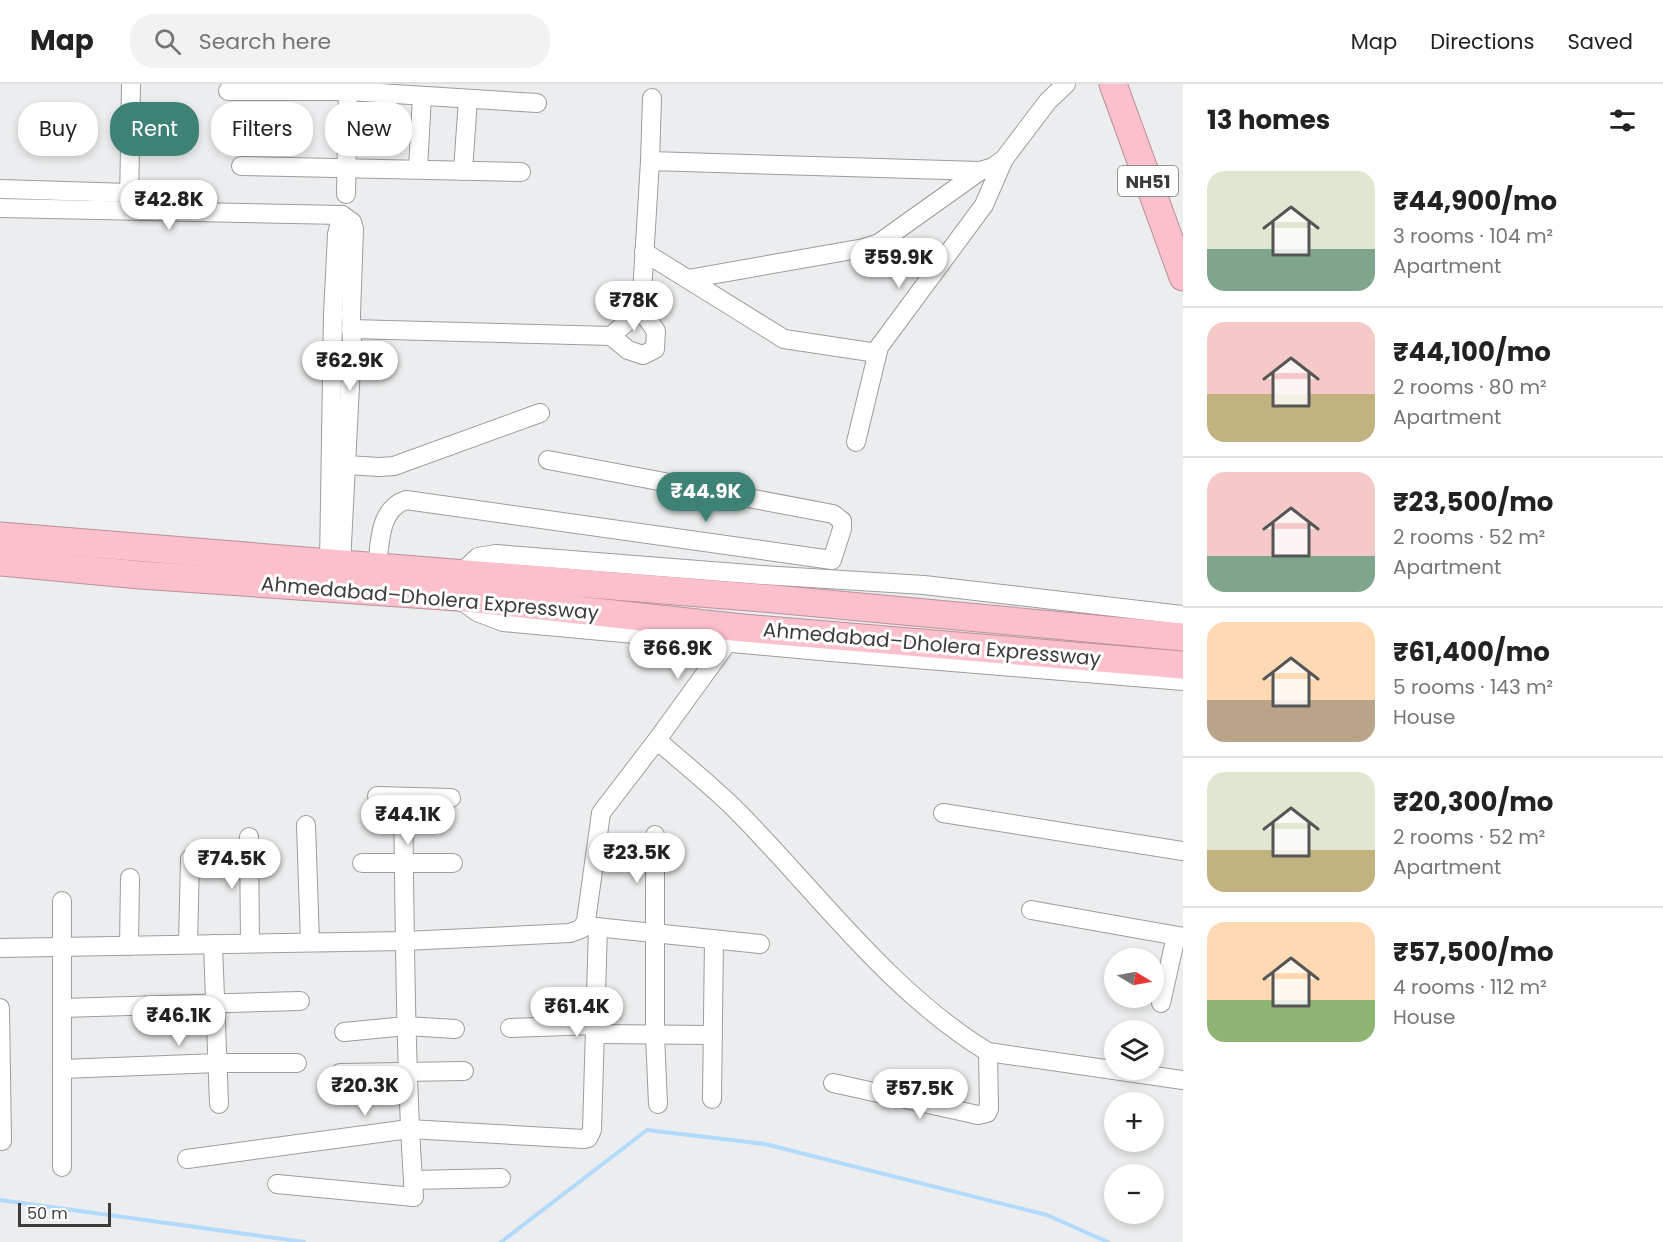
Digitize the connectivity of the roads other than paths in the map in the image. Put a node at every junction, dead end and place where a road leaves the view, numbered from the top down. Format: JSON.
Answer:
{"nodes":[{"id":1,"x":131,"y":84,"type":"edge"},
{"id":2,"x":1066,"y":84,"type":"edge"},
{"id":3,"x":1113,"y":84,"type":"edge"},
{"id":4,"x":1133,"y":84,"type":"edge"},
{"id":5,"x":347,"y":88,"type":"edge"},
{"id":6,"x":228,"y":91,"type":"dead end"},
{"id":7,"x":422,"y":96,"type":"junction"},
{"id":8,"x":652,"y":98,"type":"dead end"},
{"id":9,"x":468,"y":99,"type":"junction"},
{"id":10,"x":537,"y":103,"type":"dead end"},
{"id":11,"x":1004,"y":159,"type":"junction"},
{"id":12,"x":650,"y":161,"type":"junction"},
{"id":13,"x":241,"y":166,"type":"dead end"},
{"id":14,"x":346,"y":167,"type":"junction"},
{"id":15,"x":418,"y":170,"type":"junction"},
{"id":16,"x":464,"y":171,"type":"junction"},
{"id":17,"x":980,"y":171,"type":"junction"},
{"id":18,"x":521,"y":172,"type":"dead end"},
{"id":19,"x":0,"y":189,"type":"edge"},
{"id":20,"x":130,"y":193,"type":"junction"},
{"id":21,"x":346,"y":194,"type":"dead end"},
{"id":22,"x":0,"y":208,"type":"edge"},
{"id":23,"x":129,"y":212,"type":"junction"},
{"id":24,"x":1183,"y":227,"type":"edge"},
{"id":25,"x":644,"y":252,"type":"junction"},
{"id":26,"x":1183,"y":277,"type":"edge"},
{"id":27,"x":688,"y":279,"type":"junction"},
{"id":28,"x":641,"y":310,"type":"junction"},
{"id":29,"x":347,"y":326,"type":"junction"},
{"id":30,"x":610,"y":336,"type":"junction"},
{"id":31,"x":332,"y":346,"type":"junction"},
{"id":32,"x":877,"y":353,"type":"junction"},
{"id":33,"x":540,"y":413,"type":"dead end"},
{"id":34,"x":856,"y":442,"type":"dead end"},
{"id":35,"x":548,"y":460,"type":"dead end"},
{"id":36,"x":346,"y":465,"type":"junction"},
{"id":37,"x":0,"y":536,"type":"edge"},
{"id":38,"x":832,"y":560,"type":"junction"},
{"id":39,"x":0,"y":562,"type":"edge"},
{"id":40,"x":335,"y":564,"type":"junction"},
{"id":41,"x":377,"y":567,"type":"junction"},
{"id":42,"x":829,"y":580,"type":"junction"},
{"id":43,"x":459,"y":585,"type":"junction"},
{"id":44,"x":1183,"y":615,"type":"edge"},
{"id":45,"x":1183,"y":636,"type":"edge"},
{"id":46,"x":728,"y":642,"type":"junction"},
{"id":47,"x":1183,"y":665,"type":"edge"},
{"id":48,"x":1183,"y":681,"type":"edge"},
{"id":49,"x":657,"y":740,"type":"junction"},
{"id":50,"x":377,"y":796,"type":"dead end"},
{"id":51,"x":404,"y":797,"type":"junction"},
{"id":52,"x":451,"y":798,"type":"dead end"},
{"id":53,"x":943,"y":813,"type":"dead end"},
{"id":54,"x":306,"y":825,"type":"dead end"},
{"id":55,"x":656,"y":835,"type":"dead end"},
{"id":56,"x":249,"y":837,"type":"dead end"},
{"id":57,"x":1183,"y":851,"type":"edge"},
{"id":58,"x":190,"y":859,"type":"dead end"},
{"id":59,"x":362,"y":863,"type":"dead end"},
{"id":60,"x":453,"y":863,"type":"dead end"},
{"id":61,"x":404,"y":864,"type":"junction"},
{"id":62,"x":130,"y":878,"type":"dead end"},
{"id":63,"x":62,"y":901,"type":"dead end"},
{"id":64,"x":1031,"y":910,"type":"dead end"},
{"id":65,"x":591,"y":926,"type":"junction"},
{"id":66,"x":655,"y":933,"type":"junction"},
{"id":67,"x":1180,"y":937,"type":"edge"},
{"id":68,"x":714,"y":939,"type":"junction"},
{"id":69,"x":310,"y":942,"type":"junction"},
{"id":70,"x":405,"y":942,"type":"junction"},
{"id":71,"x":250,"y":943,"type":"junction"},
{"id":72,"x":188,"y":944,"type":"junction"},
{"id":73,"x":213,"y":944,"type":"junction"},
{"id":74,"x":760,"y":944,"type":"dead end"},
{"id":75,"x":129,"y":946,"type":"junction"},
{"id":76,"x":61,"y":947,"type":"junction"},
{"id":77,"x":0,"y":948,"type":"edge"},
{"id":78,"x":1164,"y":993,"type":"edge"},
{"id":79,"x":300,"y":1001,"type":"dead end"},
{"id":80,"x":215,"y":1002,"type":"junction"},
{"id":81,"x":0,"y":1008,"type":"edge"},
{"id":82,"x":62,"y":1008,"type":"junction"},
{"id":83,"x":406,"y":1026,"type":"junction"},
{"id":84,"x":510,"y":1028,"type":"dead end"},
{"id":85,"x":455,"y":1029,"type":"dead end"},
{"id":86,"x":595,"y":1030,"type":"junction"},
{"id":87,"x":344,"y":1032,"type":"dead end"},
{"id":88,"x":655,"y":1035,"type":"junction"},
{"id":89,"x":713,"y":1035,"type":"junction"},
{"id":90,"x":988,"y":1052,"type":"junction"},
{"id":91,"x":218,"y":1063,"type":"junction"},
{"id":92,"x":297,"y":1063,"type":"dead end"},
{"id":93,"x":0,"y":1069,"type":"edge"},
{"id":94,"x":62,"y":1069,"type":"junction"},
{"id":95,"x":408,"y":1071,"type":"junction"},
{"id":96,"x":464,"y":1071,"type":"dead end"},
{"id":97,"x":340,"y":1073,"type":"dead end"},
{"id":98,"x":1183,"y":1080,"type":"edge"},
{"id":99,"x":833,"y":1083,"type":"dead end"},
{"id":100,"x":712,"y":1099,"type":"dead end"},
{"id":101,"x":219,"y":1104,"type":"dead end"},
{"id":102,"x":658,"y":1104,"type":"dead end"},
{"id":103,"x":1,"y":1120,"type":"edge"},
{"id":104,"x":410,"y":1128,"type":"junction"},
{"id":105,"x":2,"y":1141,"type":"dead end"},
{"id":106,"x":187,"y":1159,"type":"dead end"},
{"id":107,"x":62,"y":1167,"type":"dead end"},
{"id":108,"x":501,"y":1178,"type":"dead end"},
{"id":109,"x":413,"y":1180,"type":"junction"},
{"id":110,"x":277,"y":1184,"type":"dead end"}],
"edges":[{"from":1,"to":20,"type":"street"},
{"from":2,"to":11,"type":"street"},
{"from":3,"to":26,"type":"highway","number":"NH51"},
{"from":4,"to":24,"type":"highway","number":"NH51"},
{"from":5,"to":6,"type":"street"},
{"from":5,"to":7,"type":"street"},
{"from":5,"to":14,"type":"street"},
{"from":7,"to":9,"type":"street"},
{"from":7,"to":15,"type":"street"},
{"from":8,"to":12,"type":"street"},
{"from":9,"to":10,"type":"street"},
{"from":9,"to":16,"type":"street"},
{"from":11,"to":17,"type":"street"},
{"from":11,"to":32,"type":"street"},
{"from":12,"to":17,"type":"street"},
{"from":12,"to":25,"type":"street"},
{"from":13,"to":14,"type":"street"},
{"from":14,"to":15,"type":"street"},
{"from":14,"to":21,"type":"street"},
{"from":15,"to":16,"type":"street"},
{"from":16,"to":18,"type":"street"},
{"from":17,"to":27,"type":"street"},
{"from":19,"to":20,"type":"street"},
{"from":20,"to":23,"type":"street"},
{"from":22,"to":23,"type":"street"},
{"from":23,"to":29,"type":"street"},
{"from":25,"to":27,"type":"street"},
{"from":25,"to":28,"type":"street"},
{"from":27,"to":32,"type":"street"},
{"from":28,"to":30,"type":"street"},
{"from":28,"to":30,"type":"street"},
{"from":29,"to":30,"type":"street"},
{"from":29,"to":31,"type":"street"},
{"from":29,"to":31,"type":"street"},
{"from":29,"to":36,"type":"street"},
{"from":31,"to":40,"type":"street"},
{"from":32,"to":34,"type":"street"},
{"from":33,"to":36,"type":"street"},
{"from":35,"to":38,"type":"street"},
{"from":36,"to":40,"type":"street"},
{"from":37,"to":40,"type":"highway","name":"Ahmedabad–Dholera Expressway"},
{"from":38,"to":41,"type":"street"},
{"from":38,"to":42,"type":"street"},
{"from":39,"to":43,"type":"highway","name":"Ahmedabad–Dholera Expressway"},
{"from":40,"to":41,"type":"highway","name":"Ahmedabad–Dholera Expressway"},
{"from":41,"to":43,"type":"highway","name":"Ahmedabad–Dholera Expressway"},
{"from":42,"to":43,"type":"street"},
{"from":42,"to":44,"type":"street"},
{"from":43,"to":45,"type":"highway","name":"Ahmedabad–Dholera Expressway"},
{"from":43,"to":46,"type":"street"},
{"from":43,"to":47,"type":"highway","name":"Ahmedabad–Dholera Expressway"},
{"from":46,"to":48,"type":"street"},
{"from":46,"to":49,"type":"street"},
{"from":49,"to":65,"type":"street"},
{"from":49,"to":90,"type":"street"},
{"from":50,"to":51,"type":"street"},
{"from":51,"to":52,"type":"street"},
{"from":51,"to":61,"type":"street"},
{"from":53,"to":57,"type":"street"},
{"from":54,"to":69,"type":"street"},
{"from":55,"to":66,"type":"street"},
{"from":56,"to":71,"type":"street"},
{"from":58,"to":72,"type":"street"},
{"from":59,"to":61,"type":"street"},
{"from":60,"to":61,"type":"street"},
{"from":61,"to":70,"type":"street"},
{"from":62,"to":75,"type":"street"},
{"from":63,"to":76,"type":"street"},
{"from":64,"to":67,"type":"street"},
{"from":65,"to":66,"type":"street"},
{"from":65,"to":70,"type":"street"},
{"from":65,"to":86,"type":"street"},
{"from":66,"to":68,"type":"street"},
{"from":66,"to":88,"type":"street"},
{"from":67,"to":78,"type":"street"},
{"from":68,"to":74,"type":"street"},
{"from":68,"to":89,"type":"street"},
{"from":69,"to":70,"type":"street"},
{"from":69,"to":71,"type":"street"},
{"from":70,"to":83,"type":"street"},
{"from":71,"to":73,"type":"street"},
{"from":72,"to":73,"type":"street"},
{"from":72,"to":75,"type":"street"},
{"from":73,"to":80,"type":"street"},
{"from":75,"to":76,"type":"street"},
{"from":76,"to":77,"type":"street"},
{"from":76,"to":82,"type":"street"},
{"from":79,"to":80,"type":"street"},
{"from":80,"to":82,"type":"street"},
{"from":80,"to":91,"type":"street"},
{"from":81,"to":93,"type":"street"},
{"from":82,"to":94,"type":"street"},
{"from":83,"to":85,"type":"street"},
{"from":83,"to":87,"type":"street"},
{"from":83,"to":95,"type":"street"},
{"from":84,"to":86,"type":"street"},
{"from":86,"to":88,"type":"street"},
{"from":86,"to":104,"type":"street"},
{"from":88,"to":89,"type":"street"},
{"from":88,"to":102,"type":"street"},
{"from":89,"to":100,"type":"street"},
{"from":90,"to":98,"type":"street"},
{"from":90,"to":99,"type":"street"},
{"from":91,"to":92,"type":"street"},
{"from":91,"to":94,"type":"street"},
{"from":91,"to":101,"type":"street"},
{"from":93,"to":103,"type":"street"},
{"from":94,"to":107,"type":"street"},
{"from":95,"to":96,"type":"street"},
{"from":95,"to":97,"type":"street"},
{"from":95,"to":104,"type":"street"},
{"from":103,"to":105,"type":"street"},
{"from":104,"to":106,"type":"street"},
{"from":104,"to":109,"type":"street"},
{"from":108,"to":109,"type":"street"},
{"from":109,"to":110,"type":"street"}]}
